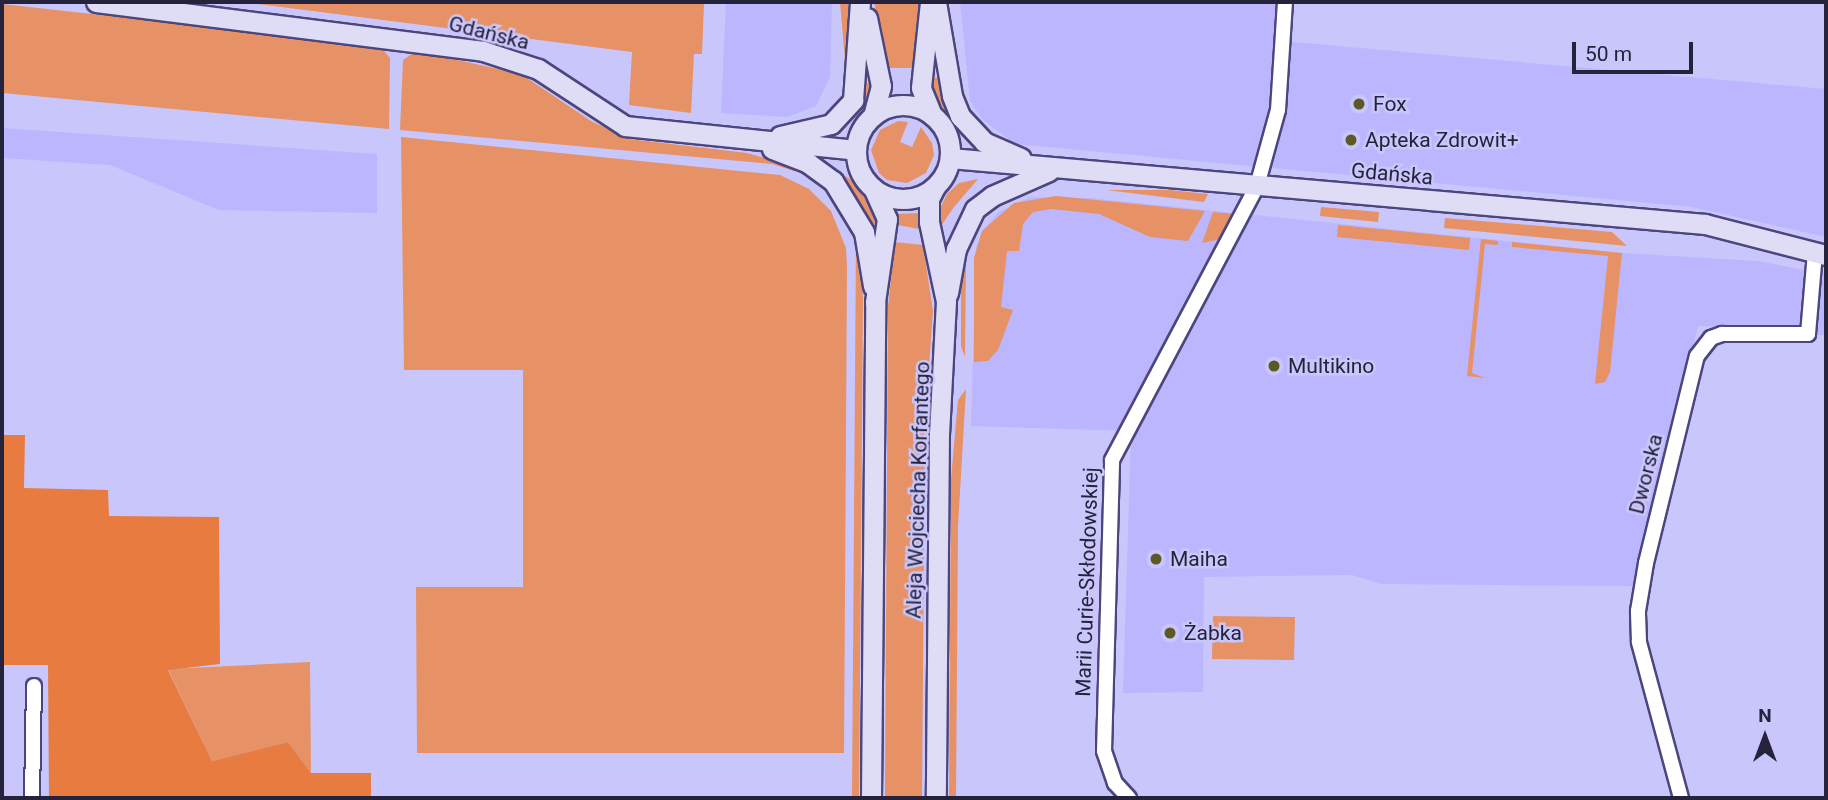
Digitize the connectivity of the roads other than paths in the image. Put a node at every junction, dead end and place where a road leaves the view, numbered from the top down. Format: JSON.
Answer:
{"nodes":[{"id":1,"x":96,"y":2,"type":"edge"},
{"id":2,"x":861,"y":2,"type":"edge"},
{"id":3,"x":930,"y":2,"type":"edge"},
{"id":4,"x":936,"y":2,"type":"edge"},
{"id":5,"x":1285,"y":2,"type":"edge"},
{"id":6,"x":932,"y":114,"type":"junction"},
{"id":7,"x":873,"y":115,"type":"junction"},
{"id":8,"x":752,"y":141,"type":"junction"},
{"id":9,"x":856,"y":150,"type":"junction"},
{"id":10,"x":950,"y":158,"type":"junction"},
{"id":11,"x":1055,"y":169,"type":"junction"},
{"id":12,"x":1257,"y":186,"type":"junction"},
{"id":13,"x":935,"y":187,"type":"junction"},
{"id":14,"x":874,"y":190,"type":"junction"},
{"id":15,"x":1821,"y":254,"type":"edge"},
{"id":16,"x":946,"y":301,"type":"junction"},
{"id":17,"x":875,"y":302,"type":"junction"},
{"id":18,"x":34,"y":686,"type":"dead end"},
{"id":19,"x":32,"y":798,"type":"edge"},
{"id":20,"x":871,"y":798,"type":"edge"},
{"id":21,"x":936,"y":798,"type":"edge"},
{"id":22,"x":1129,"y":798,"type":"edge"},
{"id":23,"x":1681,"y":798,"type":"edge"}],
"edges":[{"from":1,"to":8,"type":"street","name":"Gdańska"},
{"from":2,"to":7,"type":"street"},
{"from":2,"to":8,"type":"street"},
{"from":3,"to":6,"type":"street"},
{"from":4,"to":11,"type":"street"},
{"from":5,"to":12,"type":"street","name":"Marii Curie-Skłodowskiej"},
{"from":6,"to":7,"type":"street"},
{"from":6,"to":10,"type":"street"},
{"from":7,"to":9,"type":"street"},
{"from":8,"to":9,"type":"street","name":"Gdańska"},
{"from":8,"to":17,"type":"street"},
{"from":9,"to":14,"type":"street"},
{"from":10,"to":11,"type":"street","name":"Gdańska"},
{"from":10,"to":13,"type":"street"},
{"from":11,"to":12,"type":"street","name":"Gdańska"},
{"from":11,"to":16,"type":"street"},
{"from":12,"to":15,"type":"street","name":"Gdańska"},
{"from":12,"to":22,"type":"street","name":"Marii Curie-Skłodowskiej"},
{"from":13,"to":14,"type":"street"},
{"from":13,"to":16,"type":"street","name":"Aleja Wojciecha Korfantego"},
{"from":14,"to":17,"type":"street","name":"Aleja Wojciecha Korfantego"},
{"from":15,"to":23,"type":"street","name":"Dworska"},
{"from":16,"to":21,"type":"street","name":"Aleja Wojciecha Korfantego"},
{"from":17,"to":20,"type":"street","name":"Aleja Wojciecha Korfantego"},
{"from":18,"to":19,"type":"street"}]}
